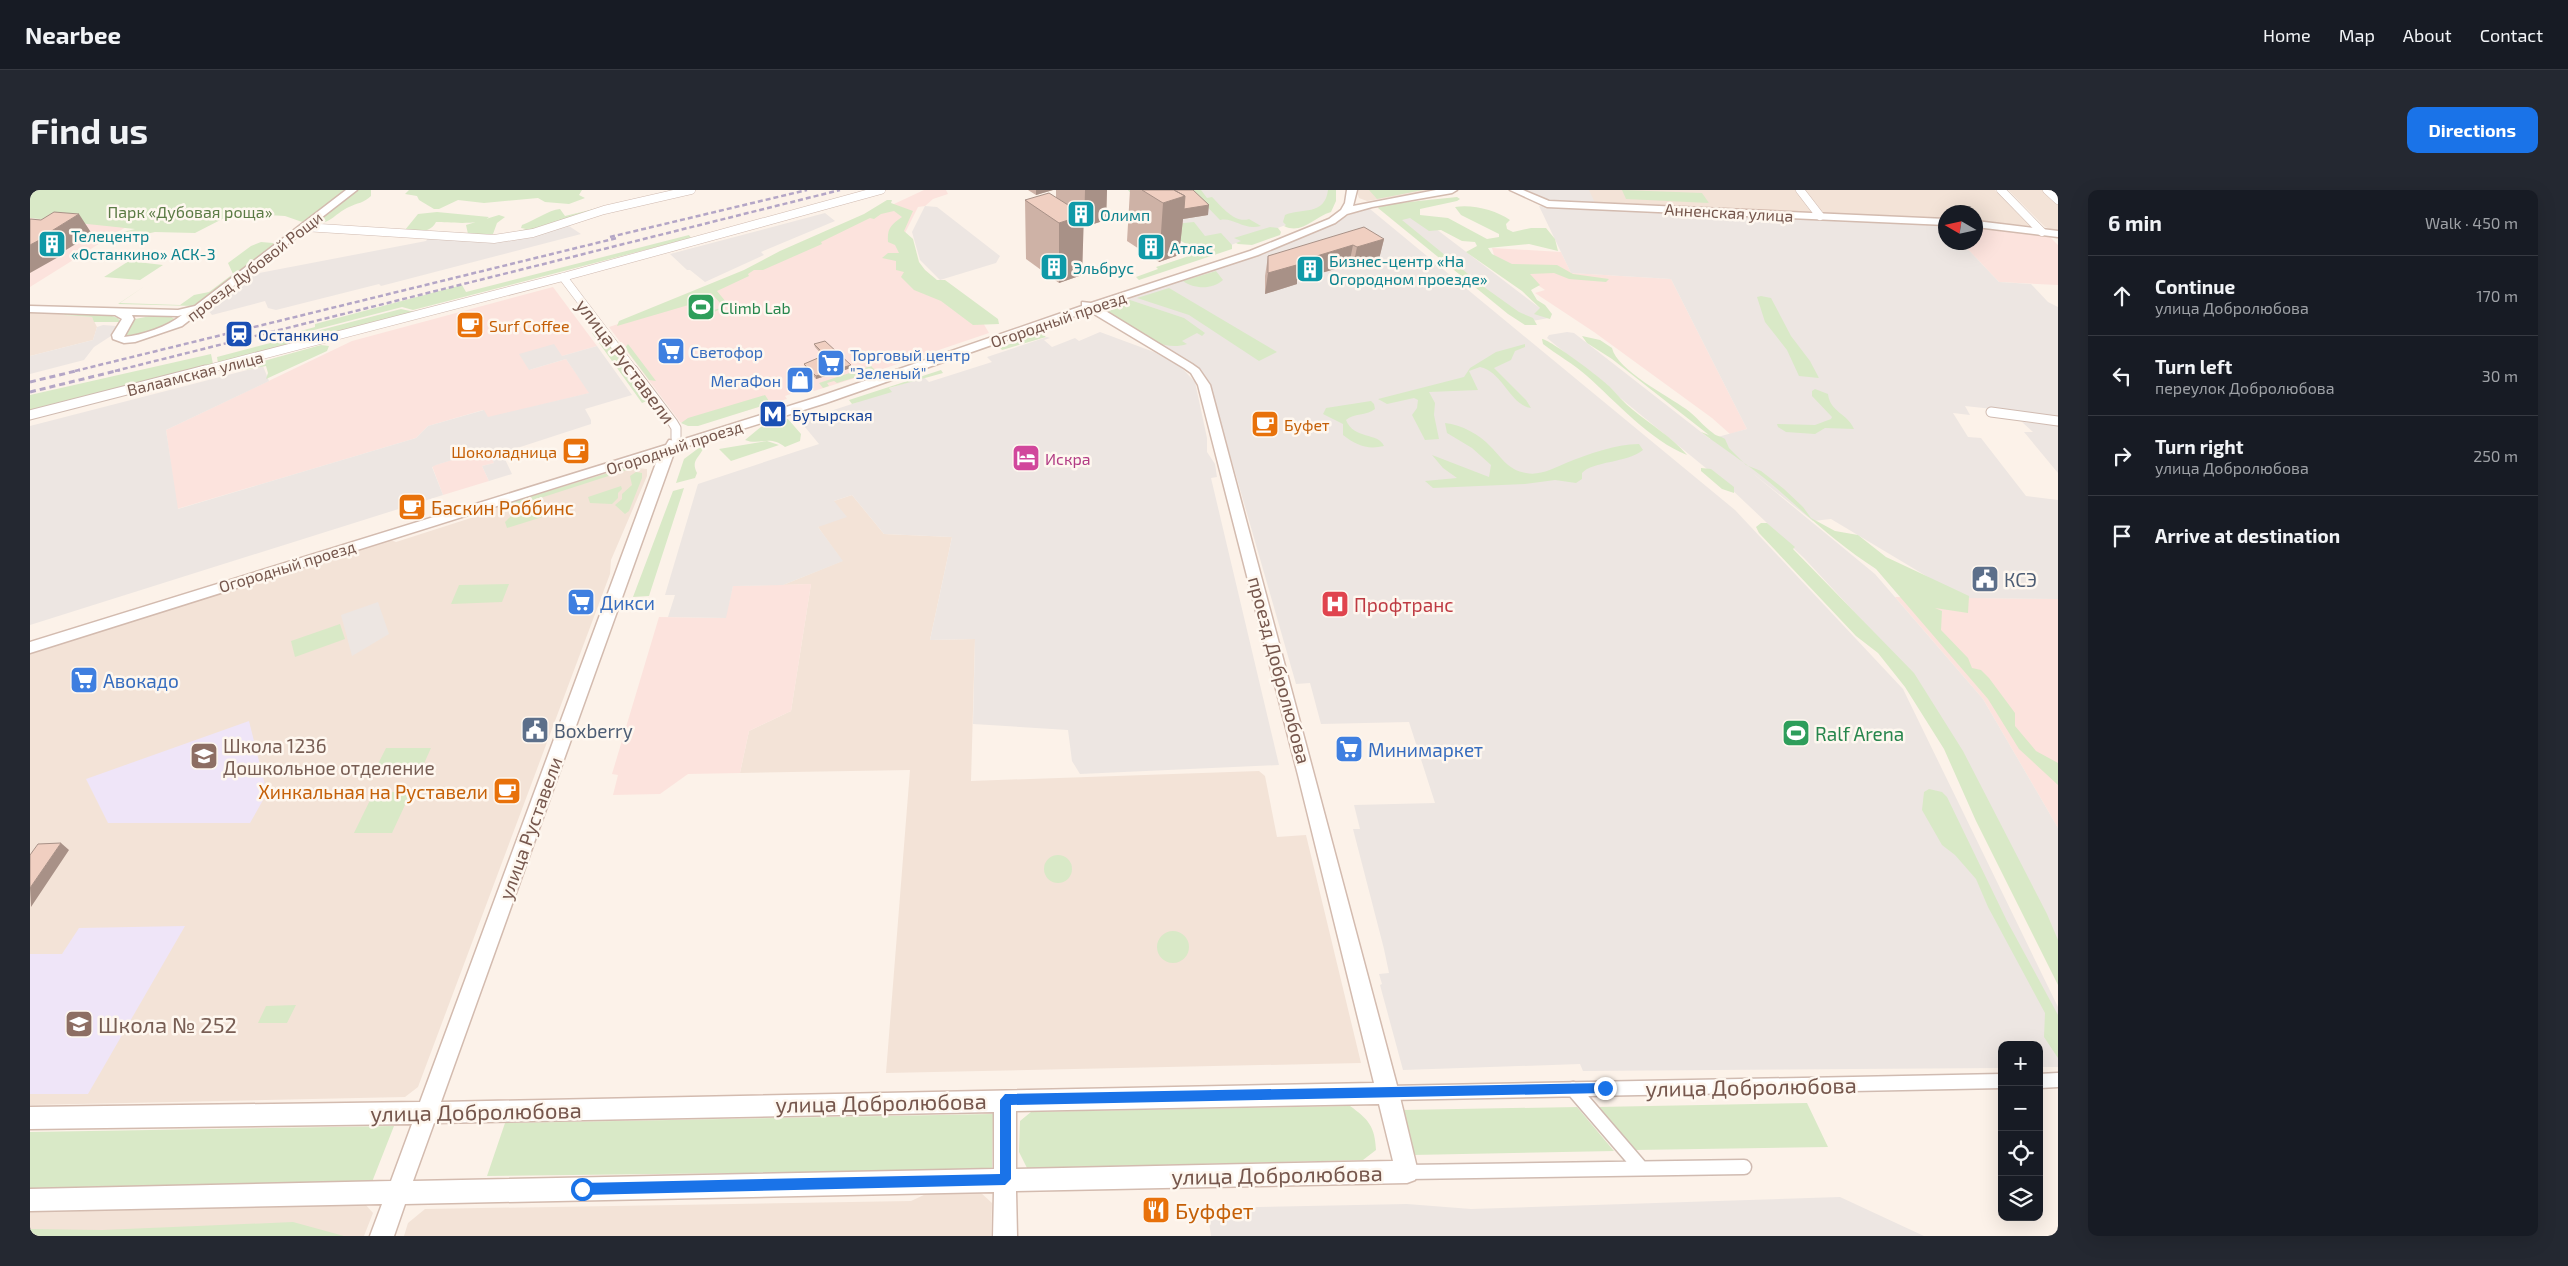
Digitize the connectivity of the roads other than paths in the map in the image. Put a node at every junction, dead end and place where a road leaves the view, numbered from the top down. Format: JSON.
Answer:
{"nodes":[{"id":1,"x":352,"y":190,"type":"edge"},
{"id":2,"x":690,"y":190,"type":"edge"},
{"id":3,"x":881,"y":190,"type":"edge"},
{"id":4,"x":1452,"y":190,"type":"edge"},
{"id":5,"x":1515,"y":190,"type":"edge"},
{"id":6,"x":1800,"y":190,"type":"edge"},
{"id":7,"x":2002,"y":190,"type":"edge"},
{"id":8,"x":2047,"y":190,"type":"edge"},
{"id":9,"x":1348,"y":196,"type":"edge"},
{"id":10,"x":2058,"y":200,"type":"edge"},
{"id":11,"x":1368,"y":204,"type":"junction"},
{"id":12,"x":1344,"y":212,"type":"junction"},
{"id":13,"x":1820,"y":216,"type":"junction"},
{"id":14,"x":1325,"y":219,"type":"junction"},
{"id":15,"x":1938,"y":222,"type":"edge"},
{"id":16,"x":1983,"y":225,"type":"edge"},
{"id":17,"x":304,"y":227,"type":"junction"},
{"id":18,"x":2042,"y":232,"type":"junction"},
{"id":19,"x":2058,"y":234,"type":"edge"},
{"id":20,"x":563,"y":278,"type":"junction"},
{"id":21,"x":1087,"y":305,"type":"junction"},
{"id":22,"x":30,"y":309,"type":"edge"},
{"id":23,"x":116,"y":311,"type":"junction"},
{"id":24,"x":179,"y":318,"type":"junction"},
{"id":25,"x":1990,"y":412,"type":"dead end"},
{"id":26,"x":30,"y":415,"type":"edge"},
{"id":27,"x":2058,"y":421,"type":"edge"},
{"id":28,"x":673,"y":443,"type":"junction"},
{"id":29,"x":30,"y":639,"type":"edge"},
{"id":30,"x":30,"y":648,"type":"edge"},
{"id":31,"x":2058,"y":1080,"type":"edge"},
{"id":32,"x":1998,"y":1081,"type":"edge"},
{"id":33,"x":2043,"y":1081,"type":"edge"},
{"id":34,"x":1573,"y":1089,"type":"junction"},
{"id":35,"x":1388,"y":1092,"type":"junction"},
{"id":36,"x":1005,"y":1100,"type":"junction"},
{"id":37,"x":427,"y":1113,"type":"junction"},
{"id":38,"x":30,"y":1118,"type":"edge"},
{"id":39,"x":1744,"y":1167,"type":"dead end"},
{"id":40,"x":1641,"y":1168,"type":"junction"},
{"id":41,"x":1407,"y":1172,"type":"junction"},
{"id":42,"x":1005,"y":1179,"type":"junction"},
{"id":43,"x":398,"y":1193,"type":"junction"},
{"id":44,"x":30,"y":1200,"type":"edge"},
{"id":45,"x":382,"y":1236,"type":"edge"},
{"id":46,"x":1005,"y":1236,"type":"edge"}],
"edges":[{"from":1,"to":17,"type":"street","name":"проезд Дубовой Рощи"},
{"from":2,"to":17,"type":"street"},
{"from":3,"to":20,"type":"street","name":"Валаамская улица"},
{"from":4,"to":11,"type":"street"},
{"from":5,"to":13,"type":"street","name":"Анненская улица"},
{"from":6,"to":13,"type":"street"},
{"from":7,"to":18,"type":"street"},
{"from":8,"to":10,"type":"street"},
{"from":9,"to":11,"type":"street"},
{"from":9,"to":12,"type":"street","name":"Огородный проезд"},
{"from":9,"to":14,"type":"street","name":"Огородный проезд"},
{"from":11,"to":12,"type":"street"},
{"from":12,"to":14,"type":"street"},
{"from":12,"to":21,"type":"street","name":"Огородный проезд"},
{"from":13,"to":15,"type":"street","name":"Анненская улица"},
{"from":14,"to":21,"type":"street","name":"Огородный проезд"},
{"from":16,"to":18,"type":"street"},
{"from":17,"to":24,"type":"street","name":"проезд Дубовой Рощи"},
{"from":18,"to":19,"type":"street"},
{"from":20,"to":26,"type":"street","name":"Валаамская улица"},
{"from":20,"to":28,"type":"street","name":"улица Руставели"},
{"from":21,"to":28,"type":"street","name":"Огородный проезд"},
{"from":21,"to":35,"type":"street","name":"проезд Добролюбова"},
{"from":22,"to":23,"type":"street"},
{"from":23,"to":24,"type":"main road"},
{"from":23,"to":24,"type":"street","name":"проезд Дубовой Рощи"},
{"from":25,"to":27,"type":"street"},
{"from":28,"to":29,"type":"street","name":"Огородный проезд"},
{"from":28,"to":30,"type":"street","name":"Огородный проезд"},
{"from":28,"to":37,"type":"main road","name":"улица Руставели"},
{"from":31,"to":33,"type":"street"},
{"from":32,"to":34,"type":"street","name":"улица Добролюбова"},
{"from":34,"to":35,"type":"street","name":"улица Добролюбова"},
{"from":34,"to":40,"type":"street"},
{"from":35,"to":36,"type":"street","name":"улица Добролюбова"},
{"from":35,"to":41,"type":"street","name":"проезд Добролюбова"},
{"from":36,"to":37,"type":"street","name":"улица Добролюбова"},
{"from":36,"to":42,"type":"street"},
{"from":37,"to":38,"type":"street","name":"улица Добролюбова"},
{"from":37,"to":43,"type":"street","name":"улица Руставели"},
{"from":39,"to":40,"type":"street","name":"улица Добролюбова"},
{"from":40,"to":41,"type":"street","name":"улица Добролюбова"},
{"from":41,"to":42,"type":"street","name":"улица Добролюбова"},
{"from":42,"to":43,"type":"street","name":"улица Добролюбова"},
{"from":42,"to":46,"type":"main road"},
{"from":43,"to":44,"type":"street","name":"улица Добролюбова"},
{"from":43,"to":45,"type":"street","name":"улица Руставели"}]}
